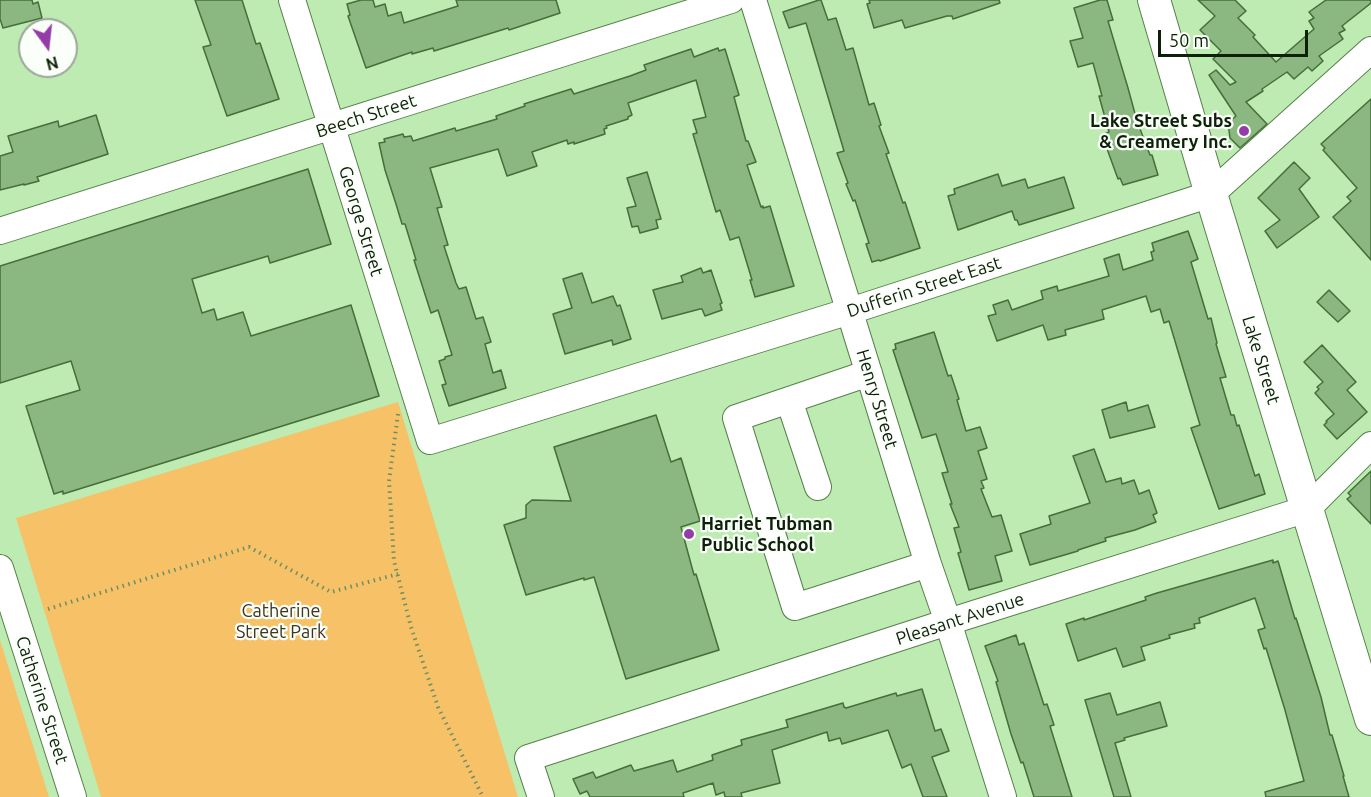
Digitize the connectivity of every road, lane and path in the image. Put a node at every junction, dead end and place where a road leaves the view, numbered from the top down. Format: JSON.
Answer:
{"nodes":[{"id":1,"x":292,"y":0,"type":"edge"},
{"id":2,"x":730,"y":0,"type":"edge"},
{"id":3,"x":753,"y":0,"type":"edge"},
{"id":4,"x":1154,"y":0,"type":"edge"},
{"id":5,"x":1371,"y":50,"type":"edge"},
{"id":6,"x":332,"y":127,"type":"junction"},
{"id":7,"x":1211,"y":194,"type":"junction"},
{"id":8,"x":0,"y":231,"type":"edge"},
{"id":9,"x":850,"y":311,"type":"junction"},
{"id":10,"x":869,"y":372,"type":"junction"},
{"id":11,"x":410,"y":375,"type":"junction"},
{"id":12,"x":789,"y":400,"type":"junction"},
{"id":13,"x":430,"y":441,"type":"joint"},
{"id":14,"x":1371,"y":446,"type":"edge"},
{"id":15,"x":818,"y":487,"type":"dead end"},
{"id":16,"x":1307,"y":509,"type":"junction"},
{"id":17,"x":928,"y":564,"type":"junction"},
{"id":18,"x":0,"y":568,"type":"edge"},
{"id":19,"x":398,"y":574,"type":"junction"},
{"id":20,"x":48,"y":609,"type":"dead end"},
{"id":21,"x":948,"y":622,"type":"junction"},
{"id":22,"x":1371,"y":719,"type":"edge"},
{"id":23,"x":73,"y":797,"type":"edge"},
{"id":24,"x":483,"y":797,"type":"edge"},
{"id":25,"x":541,"y":797,"type":"edge"},
{"id":26,"x":1003,"y":797,"type":"edge"}],
"edges":[{"from":1,"to":6,"type":"street","name":"George Street"},
{"from":2,"to":6,"type":"street","name":"Beech Street"},
{"from":3,"to":9,"type":"street","name":"Henry Street"},
{"from":4,"to":7,"type":"main road","name":"Lake Street"},
{"from":5,"to":7,"type":"street","name":"Dufferin Street East"},
{"from":6,"to":8,"type":"street","name":"Beech Street"},
{"from":6,"to":11,"type":"street","name":"George Street"},
{"from":7,"to":9,"type":"street","name":"Dufferin Street East"},
{"from":7,"to":16,"type":"main road","name":"Lake Street"},
{"from":9,"to":10,"type":"street","name":"Henry Street"},
{"from":9,"to":13,"type":"street","name":"Dufferin Street East"},
{"from":10,"to":12,"type":"street"},
{"from":10,"to":17,"type":"street","name":"Henry Street"},
{"from":11,"to":13,"type":"street","name":"George Street"},
{"from":11,"to":19,"type":"path"},
{"from":12,"to":15,"type":"street"},
{"from":12,"to":17,"type":"street"},
{"from":14,"to":16,"type":"street","name":"Pleasant Avenue"},
{"from":16,"to":21,"type":"street","name":"Pleasant Avenue"},
{"from":16,"to":22,"type":"main road","name":"Lake Street"},
{"from":17,"to":21,"type":"street","name":"Henry Street"},
{"from":18,"to":23,"type":"street","name":"Catherine Street"},
{"from":19,"to":20,"type":"path"},
{"from":19,"to":24,"type":"path"},
{"from":21,"to":25,"type":"street","name":"Pleasant Avenue"},
{"from":21,"to":26,"type":"street","name":"Henry Street"}]}
